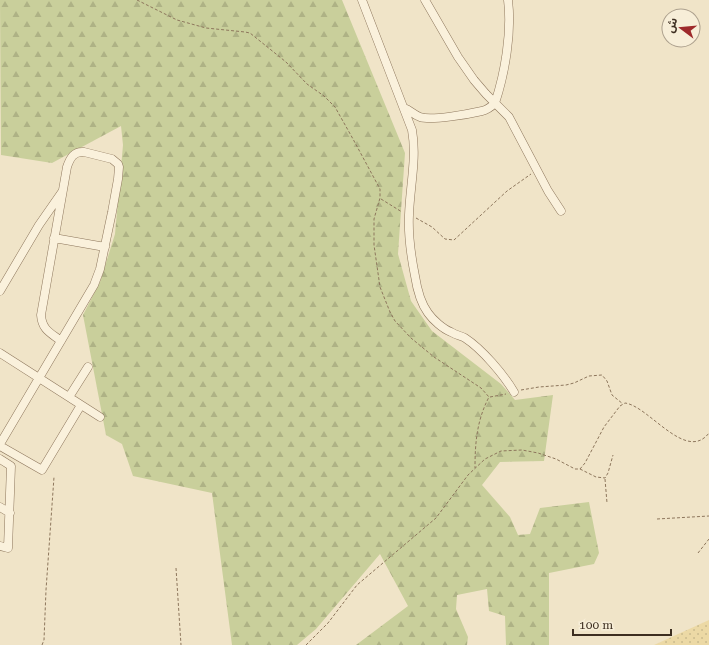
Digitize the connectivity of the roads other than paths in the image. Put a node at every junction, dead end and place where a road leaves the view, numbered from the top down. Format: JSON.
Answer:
{"nodes":[{"id":1,"x":362,"y":0,"type":"edge"},
{"id":2,"x":425,"y":0,"type":"edge"},
{"id":3,"x":508,"y":0,"type":"edge"},
{"id":4,"x":495,"y":103,"type":"junction"},
{"id":5,"x":404,"y":108,"type":"junction"},
{"id":6,"x":62,"y":191,"type":"junction"},
{"id":7,"x":561,"y":211,"type":"dead end"},
{"id":8,"x":54,"y":238,"type":"junction"},
{"id":9,"x":105,"y":248,"type":"junction"},
{"id":10,"x":0,"y":291,"type":"edge"},
{"id":11,"x":61,"y":341,"type":"junction"},
{"id":12,"x":0,"y":353,"type":"edge"},
{"id":13,"x":88,"y":367,"type":"dead end"},
{"id":14,"x":40,"y":377,"type":"junction"},
{"id":15,"x":514,"y":392,"type":"road end"},
{"id":16,"x":69,"y":397,"type":"junction"},
{"id":17,"x":81,"y":405,"type":"junction"},
{"id":18,"x":100,"y":417,"type":"dead end"},
{"id":19,"x":0,"y":445,"type":"edge"},
{"id":20,"x":0,"y":459,"type":"edge"},
{"id":21,"x":0,"y":507,"type":"edge"},
{"id":22,"x":10,"y":513,"type":"junction"},
{"id":23,"x":0,"y":546,"type":"edge"}],
"edges":[{"from":1,"to":5,"type":"street"},
{"from":2,"to":4,"type":"street"},
{"from":3,"to":4,"type":"street"},
{"from":4,"to":5,"type":"street"},
{"from":4,"to":7,"type":"street"},
{"from":5,"to":15,"type":"street"},
{"from":6,"to":8,"type":"street"},
{"from":6,"to":9,"type":"street"},
{"from":6,"to":10,"type":"street"},
{"from":8,"to":9,"type":"street"},
{"from":8,"to":11,"type":"street"},
{"from":9,"to":11,"type":"street"},
{"from":11,"to":14,"type":"street"},
{"from":12,"to":14,"type":"street"},
{"from":13,"to":16,"type":"street"},
{"from":14,"to":16,"type":"street"},
{"from":14,"to":19,"type":"street"},
{"from":16,"to":17,"type":"street"},
{"from":17,"to":18,"type":"street"},
{"from":17,"to":19,"type":"street"},
{"from":20,"to":22,"type":"street"},
{"from":21,"to":22,"type":"street"},
{"from":22,"to":23,"type":"street"}]}
